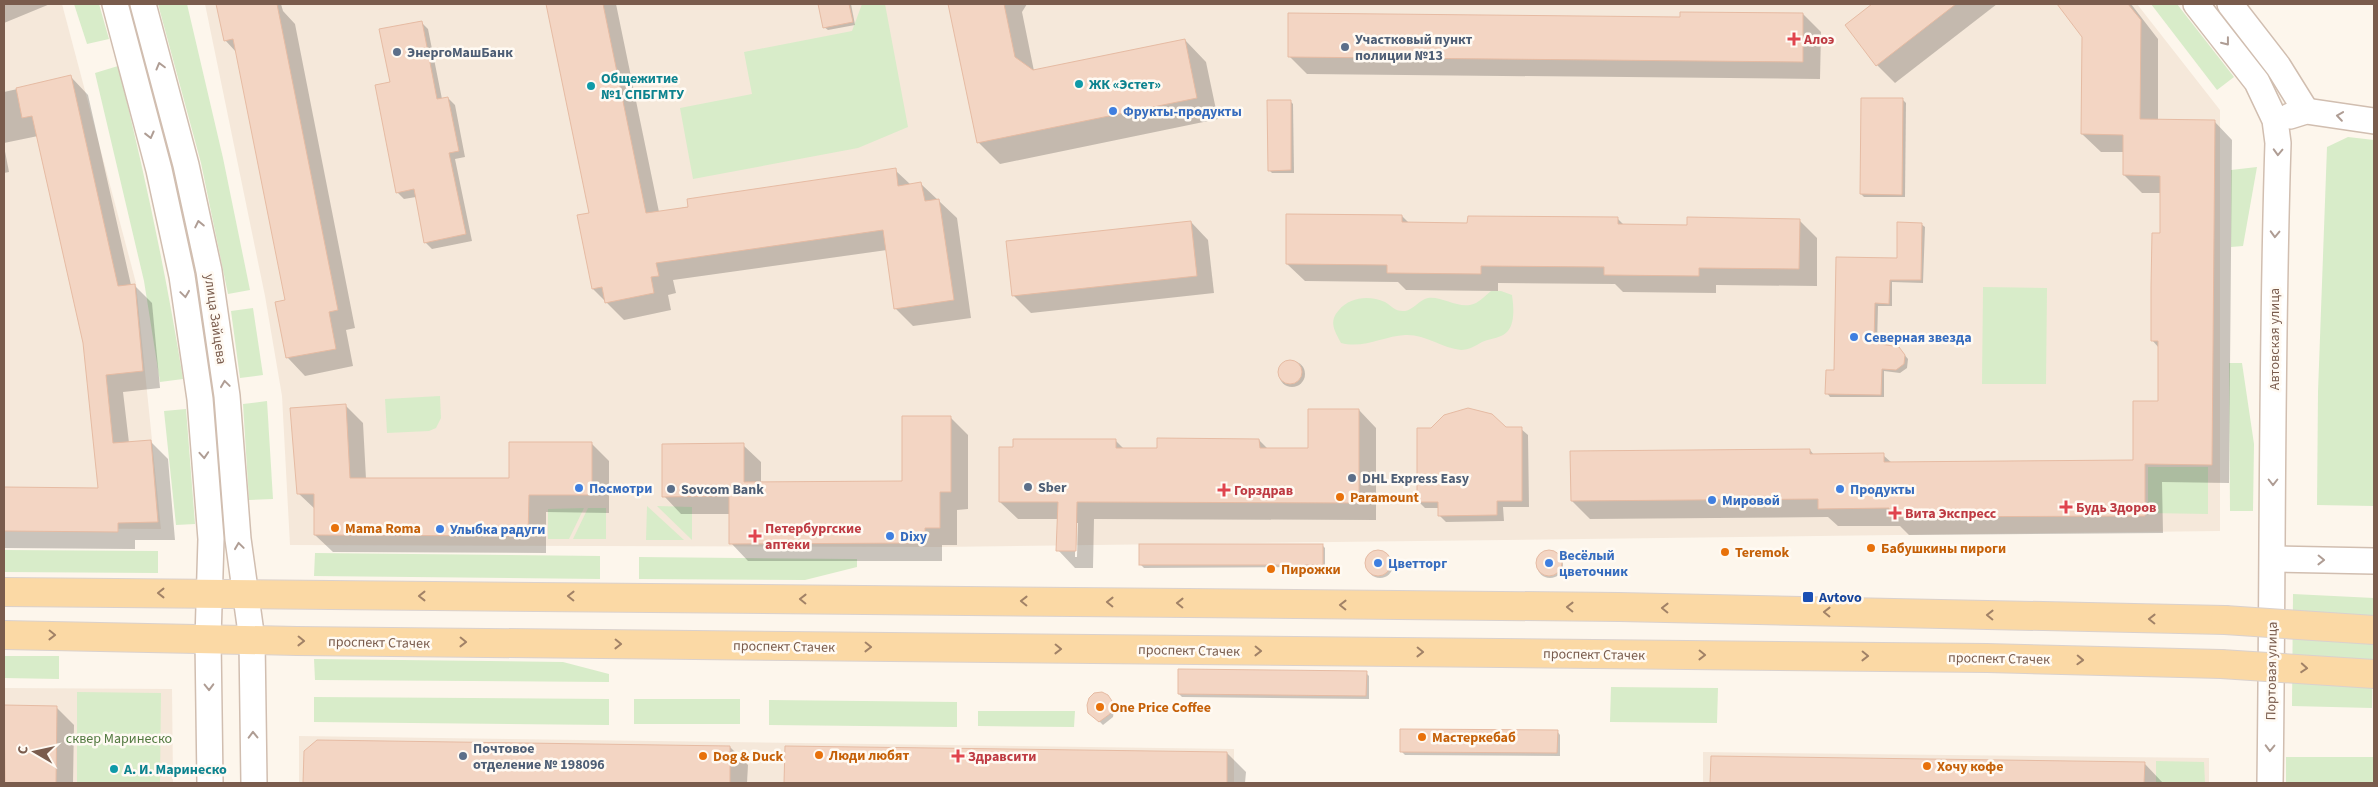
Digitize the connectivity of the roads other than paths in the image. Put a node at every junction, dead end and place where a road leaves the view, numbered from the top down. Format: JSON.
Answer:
{"nodes":[{"id":1,"x":115,"y":4,"type":"edge"},
{"id":2,"x":143,"y":4,"type":"edge"},
{"id":3,"x":2196,"y":4,"type":"edge"},
{"id":4,"x":2230,"y":4,"type":"edge"},
{"id":5,"x":2306,"y":112,"type":"junction"},
{"id":6,"x":2275,"y":120,"type":"junction"},
{"id":7,"x":2374,"y":121,"type":"edge"},
{"id":8,"x":2273,"y":559,"type":"junction"},
{"id":9,"x":2374,"y":561,"type":"edge"},
{"id":10,"x":4,"y":592,"type":"edge"},
{"id":11,"x":210,"y":594,"type":"junction"},
{"id":12,"x":246,"y":595,"type":"junction"},
{"id":13,"x":2374,"y":630,"type":"edge"},
{"id":14,"x":4,"y":635,"type":"edge"},
{"id":15,"x":208,"y":639,"type":"junction"},
{"id":16,"x":252,"y":640,"type":"junction"},
{"id":17,"x":2374,"y":674,"type":"edge"},
{"id":18,"x":210,"y":783,"type":"edge"},
{"id":19,"x":254,"y":783,"type":"edge"},
{"id":20,"x":2270,"y":783,"type":"edge"}],
"edges":[{"from":1,"to":11,"type":"street","name":"улица Зайцева","one_way":true},
{"from":12,"to":2,"type":"street","name":"улица Зайцева","one_way":true},
{"from":3,"to":6,"type":"street","name":"Автовская улица","one_way":true},
{"from":4,"to":5,"type":"street"},
{"from":5,"to":6,"type":"street"},
{"from":7,"to":5,"type":"street","one_way":true},
{"from":6,"to":8,"type":"street","name":"Автовская улица","one_way":true},
{"from":8,"to":9,"type":"street","one_way":true},
{"from":8,"to":20,"type":"street","name":"Портовая улица","one_way":true},
{"from":11,"to":10,"type":"main road","one_way":true},
{"from":11,"to":12,"type":"main road"},
{"from":11,"to":15,"type":"street","name":"улица Зайцева"},
{"from":13,"to":12,"type":"main road","one_way":true,"bridge":true},
{"from":12,"to":16,"type":"street","name":"улица Зайцева"},
{"from":14,"to":15,"type":"main road","name":"проспект Стачек","one_way":true},
{"from":15,"to":16,"type":"main road","name":"проспект Стачек"},
{"from":15,"to":18,"type":"street","name":"улица Зайцева","one_way":true},
{"from":16,"to":17,"type":"main road","name":"проспект Стачек","one_way":true,"bridge":true},
{"from":19,"to":16,"type":"street","name":"улица Зайцева","one_way":true}]}
